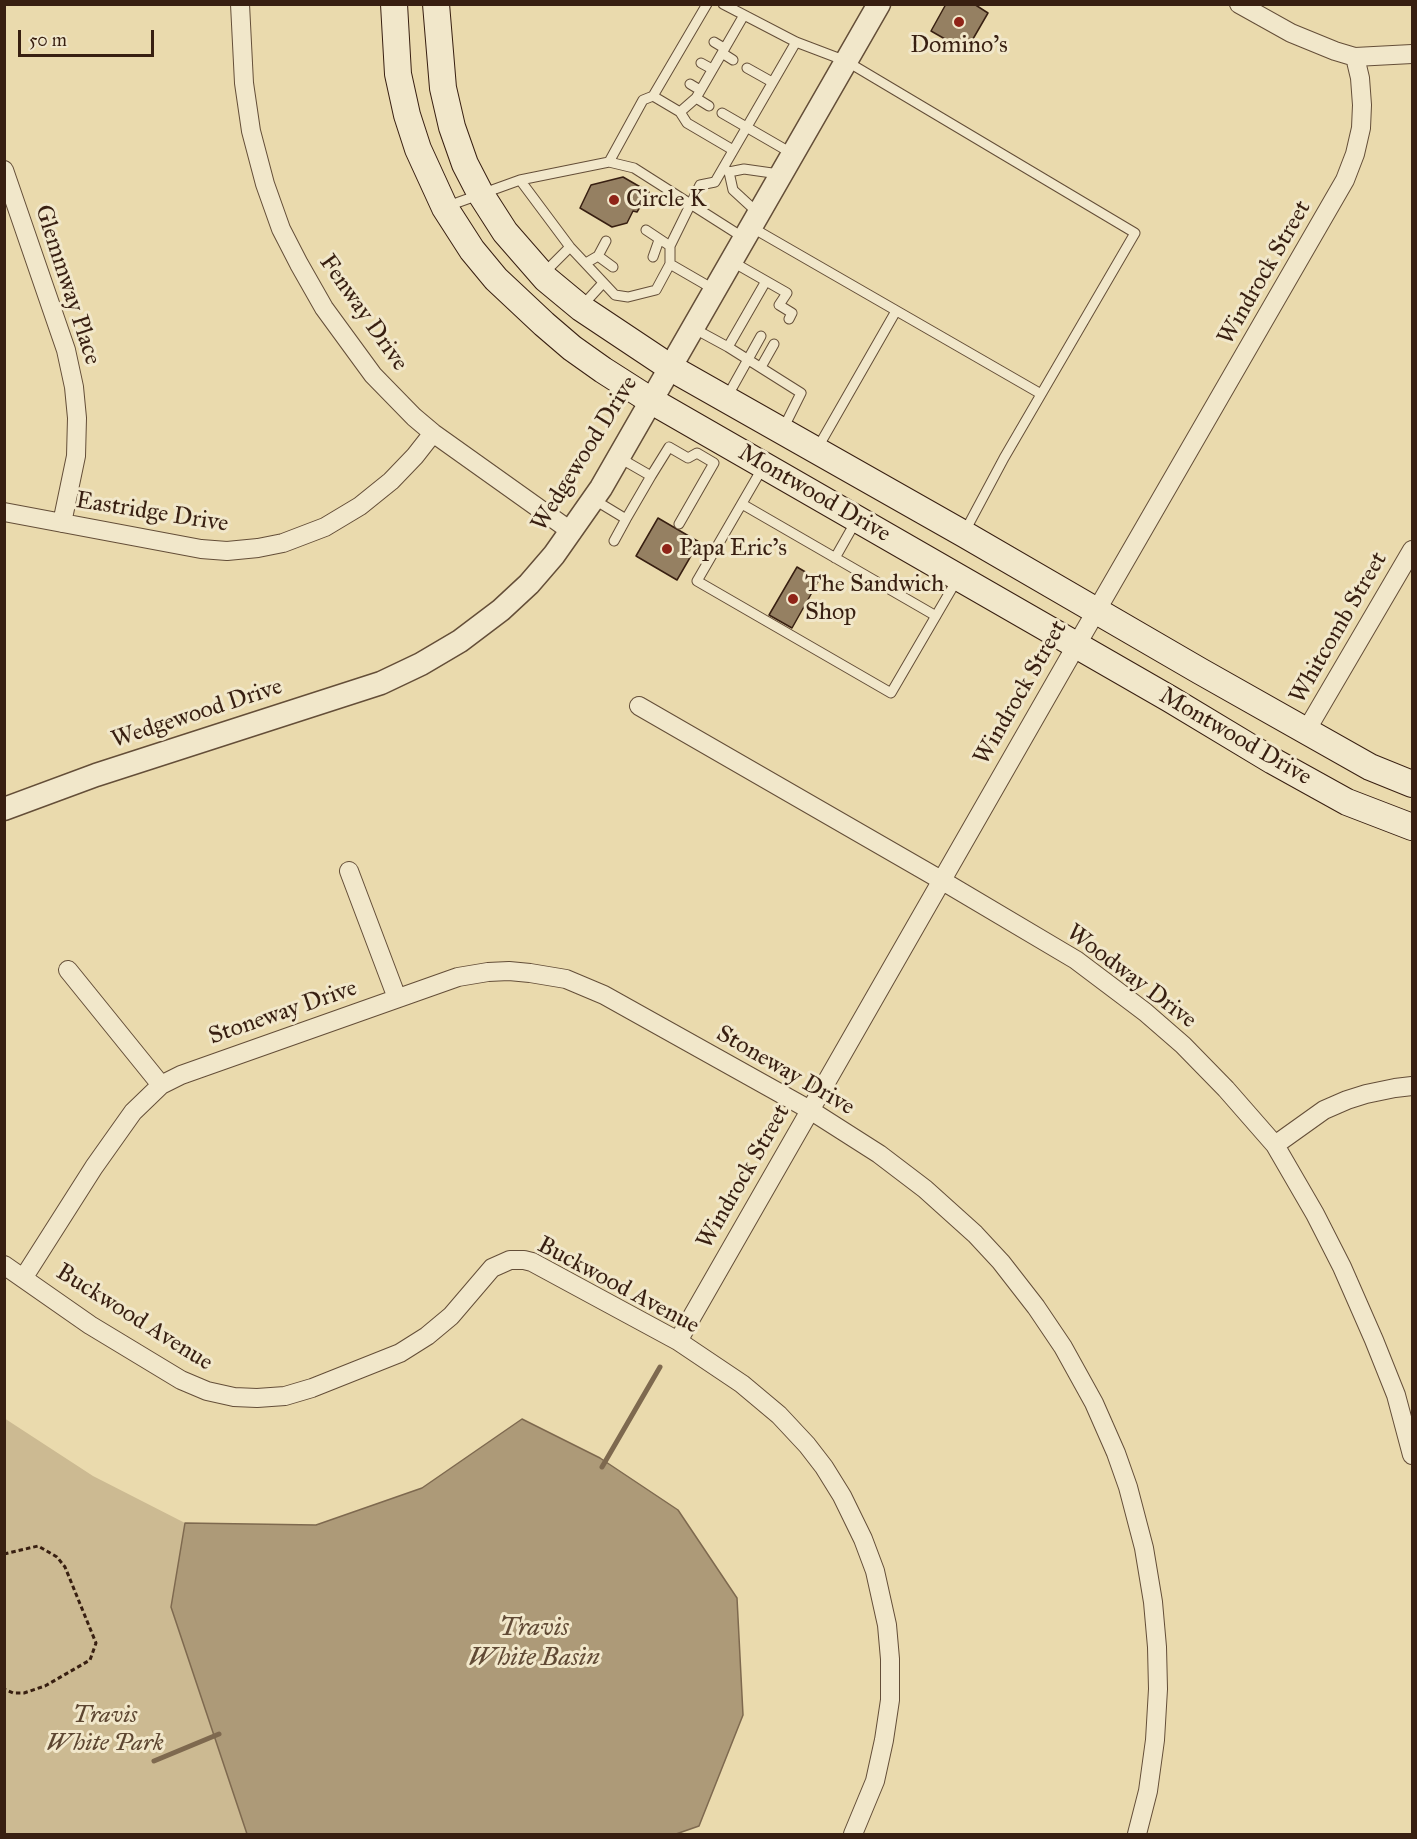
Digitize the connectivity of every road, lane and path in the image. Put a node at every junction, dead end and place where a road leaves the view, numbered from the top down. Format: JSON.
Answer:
{"nodes":[{"id":1,"x":240,"y":4,"type":"edge"},
{"id":2,"x":394,"y":4,"type":"edge"},
{"id":3,"x":436,"y":4,"type":"edge"},
{"id":4,"x":707,"y":4,"type":"edge"},
{"id":5,"x":723,"y":4,"type":"edge"},
{"id":6,"x":879,"y":4,"type":"edge"},
{"id":7,"x":1239,"y":4,"type":"edge"},
{"id":8,"x":744,"y":15,"type":"junction"},
{"id":9,"x":714,"y":42,"type":"dead end"},
{"id":10,"x":796,"y":42,"type":"junction"},
{"id":11,"x":723,"y":51,"type":"junction"},
{"id":12,"x":1413,"y":54,"type":"edge"},
{"id":13,"x":1354,"y":57,"type":"junction"},
{"id":14,"x":733,"y":60,"type":"dead end"},
{"id":15,"x":846,"y":61,"type":"junction"},
{"id":16,"x":701,"y":63,"type":"dead end"},
{"id":17,"x":747,"y":68,"type":"dead end"},
{"id":18,"x":712,"y":69,"type":"junction"},
{"id":19,"x":668,"y":72,"type":"junction"},
{"id":20,"x":677,"y":76,"type":"dead end"},
{"id":21,"x":772,"y":82,"type":"junction"},
{"id":22,"x":690,"y":84,"type":"dead end"},
{"id":23,"x":698,"y":94,"type":"junction"},
{"id":24,"x":653,"y":96,"type":"junction"},
{"id":25,"x":709,"y":106,"type":"dead end"},
{"id":26,"x":680,"y":112,"type":"junction"},
{"id":27,"x":722,"y":113,"type":"dead end"},
{"id":28,"x":747,"y":127,"type":"junction"},
{"id":29,"x":734,"y":150,"type":"junction"},
{"id":30,"x":793,"y":154,"type":"junction"},
{"id":31,"x":609,"y":162,"type":"junction"},
{"id":32,"x":4,"y":170,"type":"edge"},
{"id":33,"x":726,"y":170,"type":"junction"},
{"id":34,"x":781,"y":174,"type":"junction"},
{"id":35,"x":520,"y":180,"type":"junction"},
{"id":36,"x":8,"y":189,"type":"edge"},
{"id":37,"x":480,"y":193,"type":"junction"},
{"id":38,"x":691,"y":204,"type":"junction"},
{"id":39,"x":445,"y":208,"type":"junction"},
{"id":40,"x":751,"y":227,"type":"junction"},
{"id":41,"x":646,"y":230,"type":"dead end"},
{"id":42,"x":659,"y":240,"type":"junction"},
{"id":43,"x":606,"y":241,"type":"dead end"},
{"id":44,"x":670,"y":246,"type":"junction"},
{"id":45,"x":570,"y":247,"type":"junction"},
{"id":46,"x":598,"y":256,"type":"junction"},
{"id":47,"x":653,"y":257,"type":"dead end"},
{"id":48,"x":731,"y":261,"type":"junction"},
{"id":49,"x":586,"y":263,"type":"junction"},
{"id":50,"x":670,"y":264,"type":"junction"},
{"id":51,"x":614,"y":267,"type":"dead end"},
{"id":52,"x":543,"y":274,"type":"junction"},
{"id":53,"x":766,"y":281,"type":"junction"},
{"id":54,"x":603,"y":282,"type":"junction"},
{"id":55,"x":715,"y":290,"type":"junction"},
{"id":56,"x":581,"y":308,"type":"junction"},
{"id":57,"x":896,"y":311,"type":"junction"},
{"id":58,"x":789,"y":319,"type":"dead end"},
{"id":59,"x":692,"y":327,"type":"junction"},
{"id":60,"x":761,"y":336,"type":"dead end"},
{"id":61,"x":774,"y":344,"type":"dead end"},
{"id":62,"x":728,"y":347,"type":"junction"},
{"id":63,"x":748,"y":360,"type":"junction"},
{"id":64,"x":761,"y":367,"type":"junction"},
{"id":65,"x":670,"y":368,"type":"junction"},
{"id":66,"x":1041,"y":394,"type":"junction"},
{"id":67,"x":726,"y":399,"type":"junction"},
{"id":68,"x":650,"y":400,"type":"junction"},
{"id":69,"x":782,"y":431,"type":"junction"},
{"id":70,"x":433,"y":433,"type":"junction"},
{"id":71,"x":816,"y":450,"type":"junction"},
{"id":72,"x":721,"y":453,"type":"junction"},
{"id":73,"x":618,"y":457,"type":"junction"},
{"id":74,"x":764,"y":465,"type":"junction"},
{"id":75,"x":651,"y":476,"type":"junction"},
{"id":76,"x":899,"y":497,"type":"junction"},
{"id":77,"x":593,"y":499,"type":"junction"},
{"id":78,"x":742,"y":504,"type":"junction"},
{"id":79,"x":4,"y":512,"type":"edge"},
{"id":80,"x":626,"y":519,"type":"junction"},
{"id":81,"x":857,"y":519,"type":"junction"},
{"id":82,"x":62,"y":523,"type":"junction"},
{"id":83,"x":679,"y":524,"type":"dead end"},
{"id":84,"x":572,"y":532,"type":"junction"},
{"id":85,"x":879,"y":532,"type":"junction"},
{"id":86,"x":964,"y":534,"type":"junction"},
{"id":87,"x":614,"y":541,"type":"dead end"},
{"id":88,"x":1413,"y":550,"type":"edge"},
{"id":89,"x":835,"y":558,"type":"junction"},
{"id":90,"x":958,"y":578,"type":"junction"},
{"id":91,"x":1096,"y":610,"type":"junction"},
{"id":92,"x":936,"y":616,"type":"junction"},
{"id":93,"x":1076,"y":646,"type":"junction"},
{"id":94,"x":639,"y":706,"type":"dead end"},
{"id":95,"x":1306,"y":731,"type":"junction"},
{"id":96,"x":1413,"y":784,"type":"edge"},
{"id":97,"x":4,"y":809,"type":"edge"},
{"id":98,"x":1413,"y":827,"type":"edge"},
{"id":99,"x":349,"y":871,"type":"dead end"},
{"id":100,"x":941,"y":880,"type":"junction"},
{"id":101,"x":68,"y":970,"type":"dead end"},
{"id":102,"x":397,"y":998,"type":"junction"},
{"id":103,"x":161,"y":1085,"type":"junction"},
{"id":104,"x":1413,"y":1086,"type":"edge"},
{"id":105,"x":810,"y":1110,"type":"junction"},
{"id":106,"x":1275,"y":1144,"type":"junction"},
{"id":107,"x":4,"y":1265,"type":"edge"},
{"id":108,"x":24,"y":1277,"type":"junction"},
{"id":109,"x":678,"y":1341,"type":"junction"},
{"id":110,"x":1404,"y":1393,"type":"edge"},
{"id":111,"x":1413,"y":1455,"type":"edge"},
{"id":112,"x":4,"y":1554,"type":"edge"},
{"id":113,"x":4,"y":1689,"type":"edge"},
{"id":114,"x":853,"y":1834,"type":"edge"},
{"id":115,"x":1137,"y":1834,"type":"edge"}],
"edges":[{"from":1,"to":70,"type":"street","name":"Fenway Drive"},
{"from":2,"to":39,"type":"main road","name":"Montwood Drive"},
{"from":3,"to":37,"type":"main road","name":"Montwood Drive"},
{"from":4,"to":19,"type":"lane"},
{"from":5,"to":8,"type":"lane"},
{"from":6,"to":15,"type":"street","name":"Wedgewood Drive"},
{"from":7,"to":13,"type":"street"},
{"from":8,"to":10,"type":"lane"},
{"from":8,"to":11,"type":"lane"},
{"from":9,"to":11,"type":"lane"},
{"from":10,"to":15,"type":"lane"},
{"from":10,"to":21,"type":"lane"},
{"from":11,"to":14,"type":"lane"},
{"from":11,"to":18,"type":"lane"},
{"from":12,"to":13,"type":"street"},
{"from":13,"to":91,"type":"street","name":"Windrock Street"},
{"from":15,"to":30,"type":"street","name":"Wedgewood Drive"},
{"from":15,"to":66,"type":"lane"},
{"from":16,"to":18,"type":"lane"},
{"from":17,"to":21,"type":"lane"},
{"from":18,"to":23,"type":"lane"},
{"from":19,"to":20,"type":"lane"},
{"from":19,"to":24,"type":"lane"},
{"from":21,"to":28,"type":"lane"},
{"from":22,"to":23,"type":"lane"},
{"from":23,"to":25,"type":"lane"},
{"from":23,"to":26,"type":"lane"},
{"from":24,"to":26,"type":"lane"},
{"from":24,"to":31,"type":"lane"},
{"from":26,"to":29,"type":"lane"},
{"from":27,"to":28,"type":"lane"},
{"from":28,"to":29,"type":"lane"},
{"from":28,"to":30,"type":"lane"},
{"from":29,"to":33,"type":"lane"},
{"from":30,"to":34,"type":"street","name":"Wedgewood Drive"},
{"from":31,"to":35,"type":"lane"},
{"from":31,"to":38,"type":"lane"},
{"from":32,"to":36,"type":"street","name":"Glemmway Place"},
{"from":33,"to":34,"type":"lane"},
{"from":33,"to":38,"type":"lane"},
{"from":33,"to":40,"type":"lane"},
{"from":34,"to":40,"type":"street","name":"Wedgewood Drive"},
{"from":35,"to":37,"type":"lane"},
{"from":35,"to":45,"type":"lane"},
{"from":36,"to":82,"type":"street","name":"Glemmway Place"},
{"from":37,"to":39,"type":"lane"},
{"from":37,"to":52,"type":"main road","name":"Montwood Drive"},
{"from":38,"to":40,"type":"lane"},
{"from":38,"to":44,"type":"lane"},
{"from":39,"to":68,"type":"main road","name":"Montwood Drive"},
{"from":40,"to":48,"type":"street","name":"Wedgewood Drive"},
{"from":40,"to":57,"type":"lane"},
{"from":41,"to":42,"type":"lane"},
{"from":42,"to":44,"type":"lane"},
{"from":42,"to":47,"type":"lane"},
{"from":43,"to":46,"type":"lane"},
{"from":44,"to":50,"type":"lane"},
{"from":45,"to":49,"type":"lane"},
{"from":45,"to":52,"type":"lane"},
{"from":46,"to":49,"type":"lane"},
{"from":46,"to":51,"type":"lane"},
{"from":48,"to":53,"type":"lane"},
{"from":48,"to":55,"type":"street","name":"Wedgewood Drive"},
{"from":49,"to":54,"type":"lane"},
{"from":50,"to":54,"type":"lane"},
{"from":50,"to":55,"type":"lane"},
{"from":52,"to":56,"type":"main road","name":"Montwood Drive"},
{"from":53,"to":58,"type":"lane"},
{"from":53,"to":62,"type":"lane"},
{"from":54,"to":56,"type":"lane"},
{"from":55,"to":59,"type":"street","name":"Wedgewood Drive"},
{"from":56,"to":65,"type":"main road","name":"Montwood Drive"},
{"from":57,"to":66,"type":"lane"},
{"from":57,"to":71,"type":"lane"},
{"from":59,"to":62,"type":"lane"},
{"from":59,"to":65,"type":"street","name":"Wedgewood Drive"},
{"from":60,"to":63,"type":"lane"},
{"from":61,"to":64,"type":"lane"},
{"from":62,"to":63,"type":"lane"},
{"from":63,"to":64,"type":"lane"},
{"from":63,"to":67,"type":"lane"},
{"from":64,"to":69,"type":"lane"},
{"from":65,"to":67,"type":"main road","name":"Montwood Drive"},
{"from":65,"to":68,"type":"street","name":"Wedgewood Drive"},
{"from":66,"to":86,"type":"lane"},
{"from":67,"to":69,"type":"main road","name":"Montwood Drive"},
{"from":68,"to":72,"type":"main road","name":"Montwood Drive"},
{"from":68,"to":73,"type":"street","name":"Wedgewood Drive"},
{"from":69,"to":71,"type":"main road","name":"Montwood Drive"},
{"from":70,"to":82,"type":"street","name":"Eastridge Drive"},
{"from":70,"to":84,"type":"street","name":"Fenway Drive"},
{"from":71,"to":76,"type":"main road","name":"Montwood Drive"},
{"from":72,"to":74,"type":"main road","name":"Montwood Drive"},
{"from":72,"to":75,"type":"lane"},
{"from":72,"to":83,"type":"lane"},
{"from":73,"to":75,"type":"lane"},
{"from":73,"to":77,"type":"street","name":"Wedgewood Drive"},
{"from":74,"to":78,"type":"lane"},
{"from":74,"to":81,"type":"main road","name":"Montwood Drive"},
{"from":75,"to":80,"type":"lane"},
{"from":76,"to":85,"type":"main road"},
{"from":76,"to":86,"type":"main road","name":"Montwood Drive"},
{"from":77,"to":80,"type":"lane"},
{"from":77,"to":84,"type":"street","name":"Wedgewood Drive"},
{"from":78,"to":89,"type":"lane"},
{"from":78,"to":92,"type":"lane"},
{"from":79,"to":82,"type":"street","name":"Eastridge Drive"},
{"from":80,"to":87,"type":"lane"},
{"from":81,"to":85,"type":"main road","name":"Montwood Drive"},
{"from":81,"to":89,"type":"lane"},
{"from":84,"to":97,"type":"street","name":"Wedgewood Drive"},
{"from":85,"to":90,"type":"main road","name":"Montwood Drive"},
{"from":86,"to":91,"type":"main road","name":"Montwood Drive"},
{"from":88,"to":95,"type":"street","name":"Whitcomb Street"},
{"from":89,"to":92,"type":"lane"},
{"from":90,"to":92,"type":"lane"},
{"from":90,"to":93,"type":"main road","name":"Montwood Drive"},
{"from":91,"to":93,"type":"street","name":"Windrock Street"},
{"from":91,"to":95,"type":"main road","name":"Montwood Drive"},
{"from":93,"to":98,"type":"main road","name":"Montwood Drive"},
{"from":93,"to":100,"type":"street","name":"Windrock Street"},
{"from":94,"to":100,"type":"street","name":"Woodway Drive"},
{"from":95,"to":96,"type":"main road","name":"Montwood Drive"},
{"from":99,"to":102,"type":"street"},
{"from":100,"to":105,"type":"street","name":"Windrock Street"},
{"from":100,"to":106,"type":"street","name":"Woodway Drive"},
{"from":101,"to":103,"type":"street"},
{"from":102,"to":103,"type":"street","name":"Stoneway Drive"},
{"from":102,"to":105,"type":"street","name":"Stoneway Drive"},
{"from":103,"to":108,"type":"street","name":"Stoneway Drive"},
{"from":104,"to":106,"type":"street"},
{"from":105,"to":109,"type":"street","name":"Windrock Street"},
{"from":105,"to":115,"type":"street","name":"Stoneway Drive"},
{"from":106,"to":110,"type":"street","name":"Woodway Drive"},
{"from":107,"to":108,"type":"street","name":"Buckwood Avenue"},
{"from":108,"to":109,"type":"street","name":"Buckwood Avenue"},
{"from":109,"to":114,"type":"street","name":"Buckwood Avenue"},
{"from":110,"to":111,"type":"street","name":"Woodway Drive"},
{"from":112,"to":113,"type":"path"}]}
